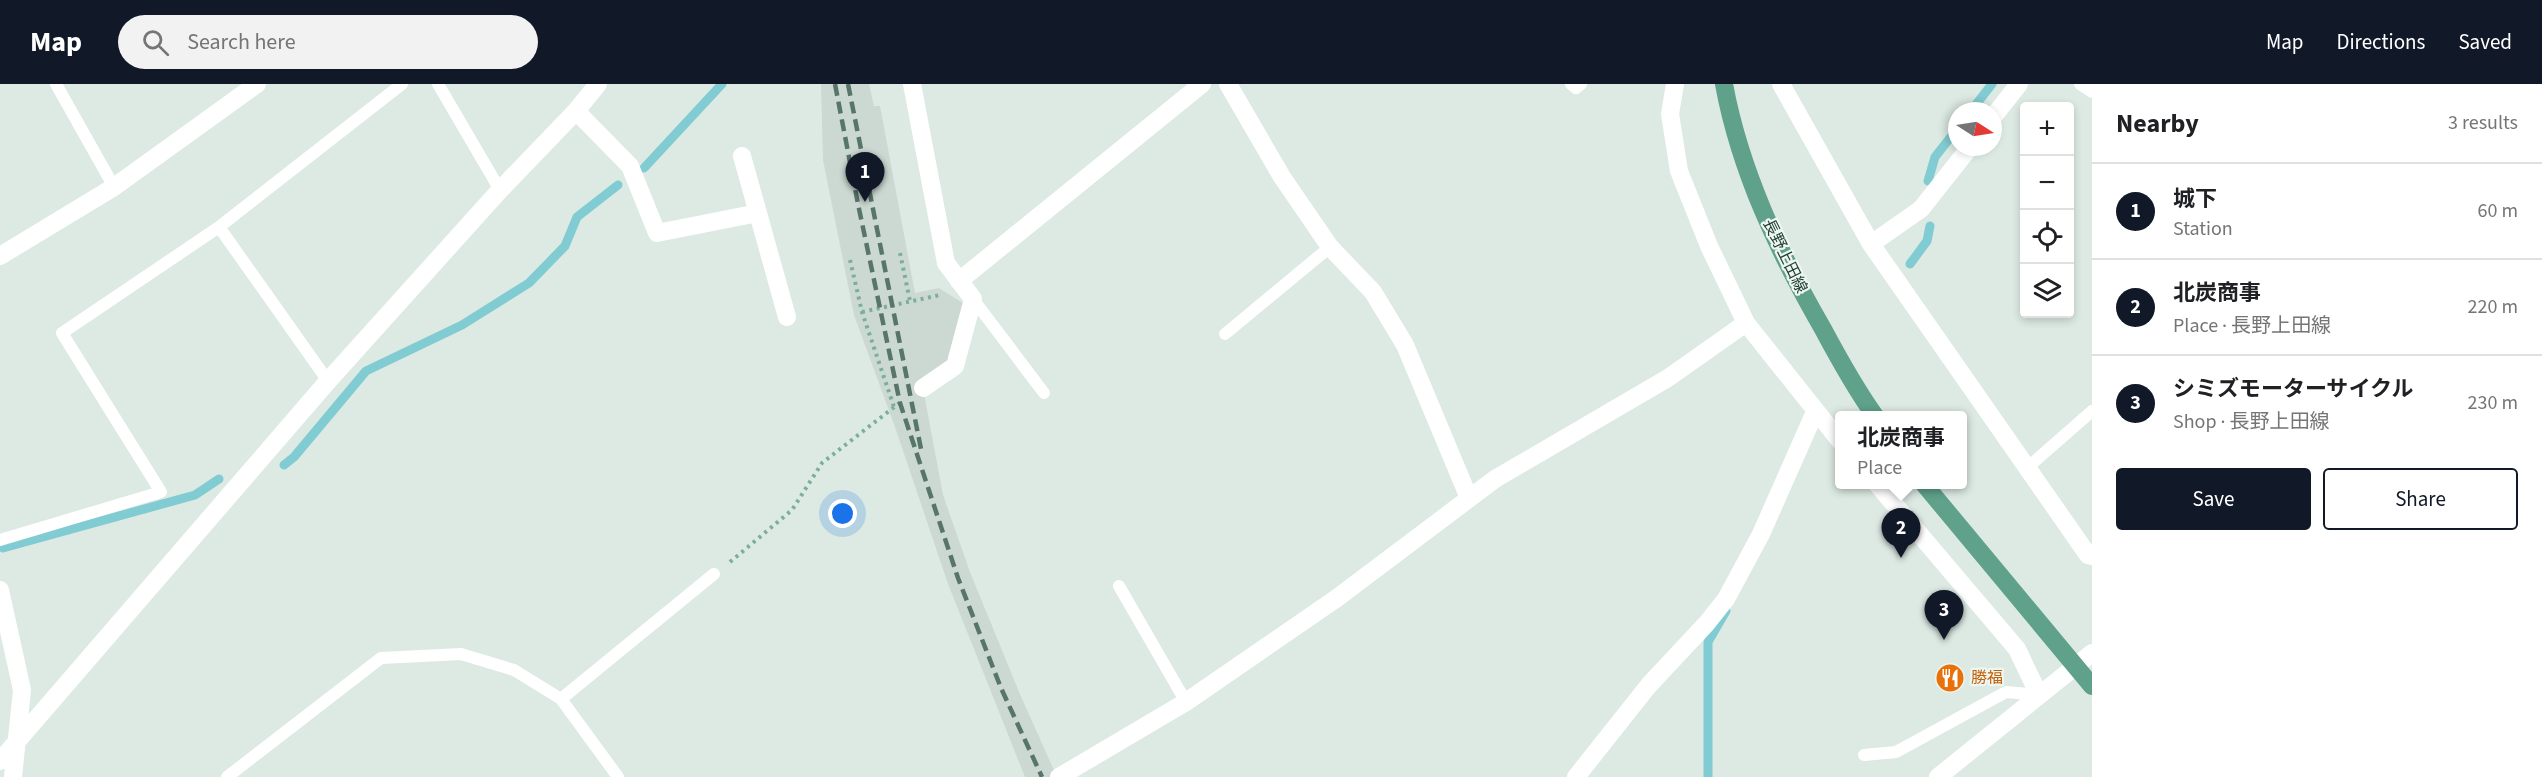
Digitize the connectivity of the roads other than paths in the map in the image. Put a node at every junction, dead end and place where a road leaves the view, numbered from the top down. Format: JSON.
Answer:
{"nodes":[{"id":1,"x":56,"y":84,"type":"edge"},
{"id":2,"x":256,"y":84,"type":"edge"},
{"id":3,"x":402,"y":84,"type":"edge"},
{"id":4,"x":438,"y":84,"type":"edge"},
{"id":5,"x":598,"y":84,"type":"edge"},
{"id":6,"x":912,"y":84,"type":"edge"},
{"id":7,"x":1202,"y":84,"type":"edge"},
{"id":8,"x":1228,"y":84,"type":"edge"},
{"id":9,"x":1571,"y":84,"type":"edge"},
{"id":10,"x":1581,"y":84,"type":"edge"},
{"id":11,"x":1675,"y":84,"type":"edge"},
{"id":12,"x":1724,"y":84,"type":"edge"},
{"id":13,"x":1781,"y":84,"type":"edge"},
{"id":14,"x":2019,"y":84,"type":"edge"},
{"id":15,"x":2080,"y":84,"type":"edge"},
{"id":16,"x":2092,"y":92,"type":"edge"},
{"id":17,"x":2002,"y":106,"type":"edge"},
{"id":18,"x":576,"y":111,"type":"junction"},
{"id":19,"x":742,"y":156,"type":"dead end"},
{"id":20,"x":1963,"y":156,"type":"edge"},
{"id":21,"x":114,"y":187,"type":"junction"},
{"id":22,"x":500,"y":190,"type":"junction"},
{"id":23,"x":758,"y":213,"type":"junction"},
{"id":24,"x":219,"y":227,"type":"junction"},
{"id":25,"x":1872,"y":244,"type":"junction"},
{"id":26,"x":1330,"y":247,"type":"junction"},
{"id":27,"x":0,"y":256,"type":"edge"},
{"id":28,"x":959,"y":281,"type":"junction"},
{"id":29,"x":973,"y":299,"type":"junction"},
{"id":30,"x":787,"y":317,"type":"dead end"},
{"id":31,"x":1746,"y":323,"type":"junction"},
{"id":32,"x":1225,"y":334,"type":"dead end"},
{"id":33,"x":328,"y":381,"type":"junction"},
{"id":34,"x":923,"y":388,"type":"dead end"},
{"id":35,"x":1044,"y":393,"type":"dead end"},
{"id":36,"x":1871,"y":411,"type":"edge"},
{"id":37,"x":2092,"y":411,"type":"edge"},
{"id":38,"x":1815,"y":412,"type":"junction"},
{"id":39,"x":1835,"y":436,"type":"edge"},
{"id":40,"x":2027,"y":468,"type":"junction"},
{"id":41,"x":1881,"y":489,"type":"edge"},
{"id":42,"x":1928,"y":489,"type":"edge"},
{"id":43,"x":1469,"y":498,"type":"junction"},
{"id":44,"x":0,"y":540,"type":"edge"},
{"id":45,"x":2092,"y":556,"type":"edge"},
{"id":46,"x":714,"y":574,"type":"road end"},
{"id":47,"x":1119,"y":586,"type":"dead end"},
{"id":48,"x":0,"y":590,"type":"edge"},
{"id":49,"x":2092,"y":653,"type":"edge"},
{"id":50,"x":2075,"y":666,"type":"junction"},
{"id":51,"x":2091,"y":685,"type":"edge"},
{"id":52,"x":2039,"y":695,"type":"junction"},
{"id":53,"x":561,"y":699,"type":"junction"},
{"id":54,"x":1186,"y":702,"type":"junction"},
{"id":55,"x":15,"y":743,"type":"junction"},
{"id":56,"x":1864,"y":755,"type":"dead end"},
{"id":57,"x":0,"y":761,"type":"edge"},
{"id":58,"x":13,"y":777,"type":"edge"},
{"id":59,"x":227,"y":777,"type":"edge"},
{"id":60,"x":618,"y":777,"type":"edge"},
{"id":61,"x":1059,"y":777,"type":"edge"},
{"id":62,"x":1576,"y":777,"type":"edge"},
{"id":63,"x":1938,"y":777,"type":"edge"}],
"edges":[{"from":1,"to":21,"type":"lane"},
{"from":2,"to":21,"type":"street"},
{"from":3,"to":24,"type":"lane"},
{"from":4,"to":22,"type":"lane"},
{"from":5,"to":18,"type":"street"},
{"from":6,"to":28,"type":"street"},
{"from":7,"to":28,"type":"street"},
{"from":8,"to":26,"type":"street"},
{"from":9,"to":10,"type":"lane"},
{"from":11,"to":31,"type":"street"},
{"from":12,"to":36,"type":"main road","name":"長野上田線"},
{"from":13,"to":25,"type":"street"},
{"from":14,"to":17,"type":"street"},
{"from":15,"to":16,"type":"lane"},
{"from":18,"to":22,"type":"street"},
{"from":18,"to":23,"type":"street"},
{"from":19,"to":23,"type":"street"},
{"from":20,"to":25,"type":"street"},
{"from":21,"to":27,"type":"street"},
{"from":22,"to":33,"type":"street"},
{"from":23,"to":30,"type":"street"},
{"from":24,"to":33,"type":"lane"},
{"from":24,"to":44,"type":"lane"},
{"from":25,"to":40,"type":"street"},
{"from":26,"to":32,"type":"lane"},
{"from":26,"to":43,"type":"street"},
{"from":28,"to":29,"type":"street"},
{"from":29,"to":34,"type":"street"},
{"from":29,"to":35,"type":"lane"},
{"from":31,"to":38,"type":"street"},
{"from":31,"to":43,"type":"street"},
{"from":33,"to":55,"type":"street"},
{"from":37,"to":40,"type":"lane"},
{"from":38,"to":39,"type":"street"},
{"from":38,"to":62,"type":"street"},
{"from":40,"to":45,"type":"street"},
{"from":41,"to":52,"type":"street"},
{"from":42,"to":50,"type":"main road"},
{"from":43,"to":54,"type":"street"},
{"from":46,"to":53,"type":"lane"},
{"from":47,"to":54,"type":"lane"},
{"from":48,"to":55,"type":"street"},
{"from":49,"to":50,"type":"street"},
{"from":50,"to":51,"type":"main road"},
{"from":50,"to":52,"type":"street"},
{"from":52,"to":56,"type":"lane"},
{"from":52,"to":63,"type":"street"},
{"from":53,"to":59,"type":"lane"},
{"from":53,"to":60,"type":"lane"},
{"from":54,"to":61,"type":"street"},
{"from":55,"to":57,"type":"street"},
{"from":55,"to":58,"type":"street"}]}
